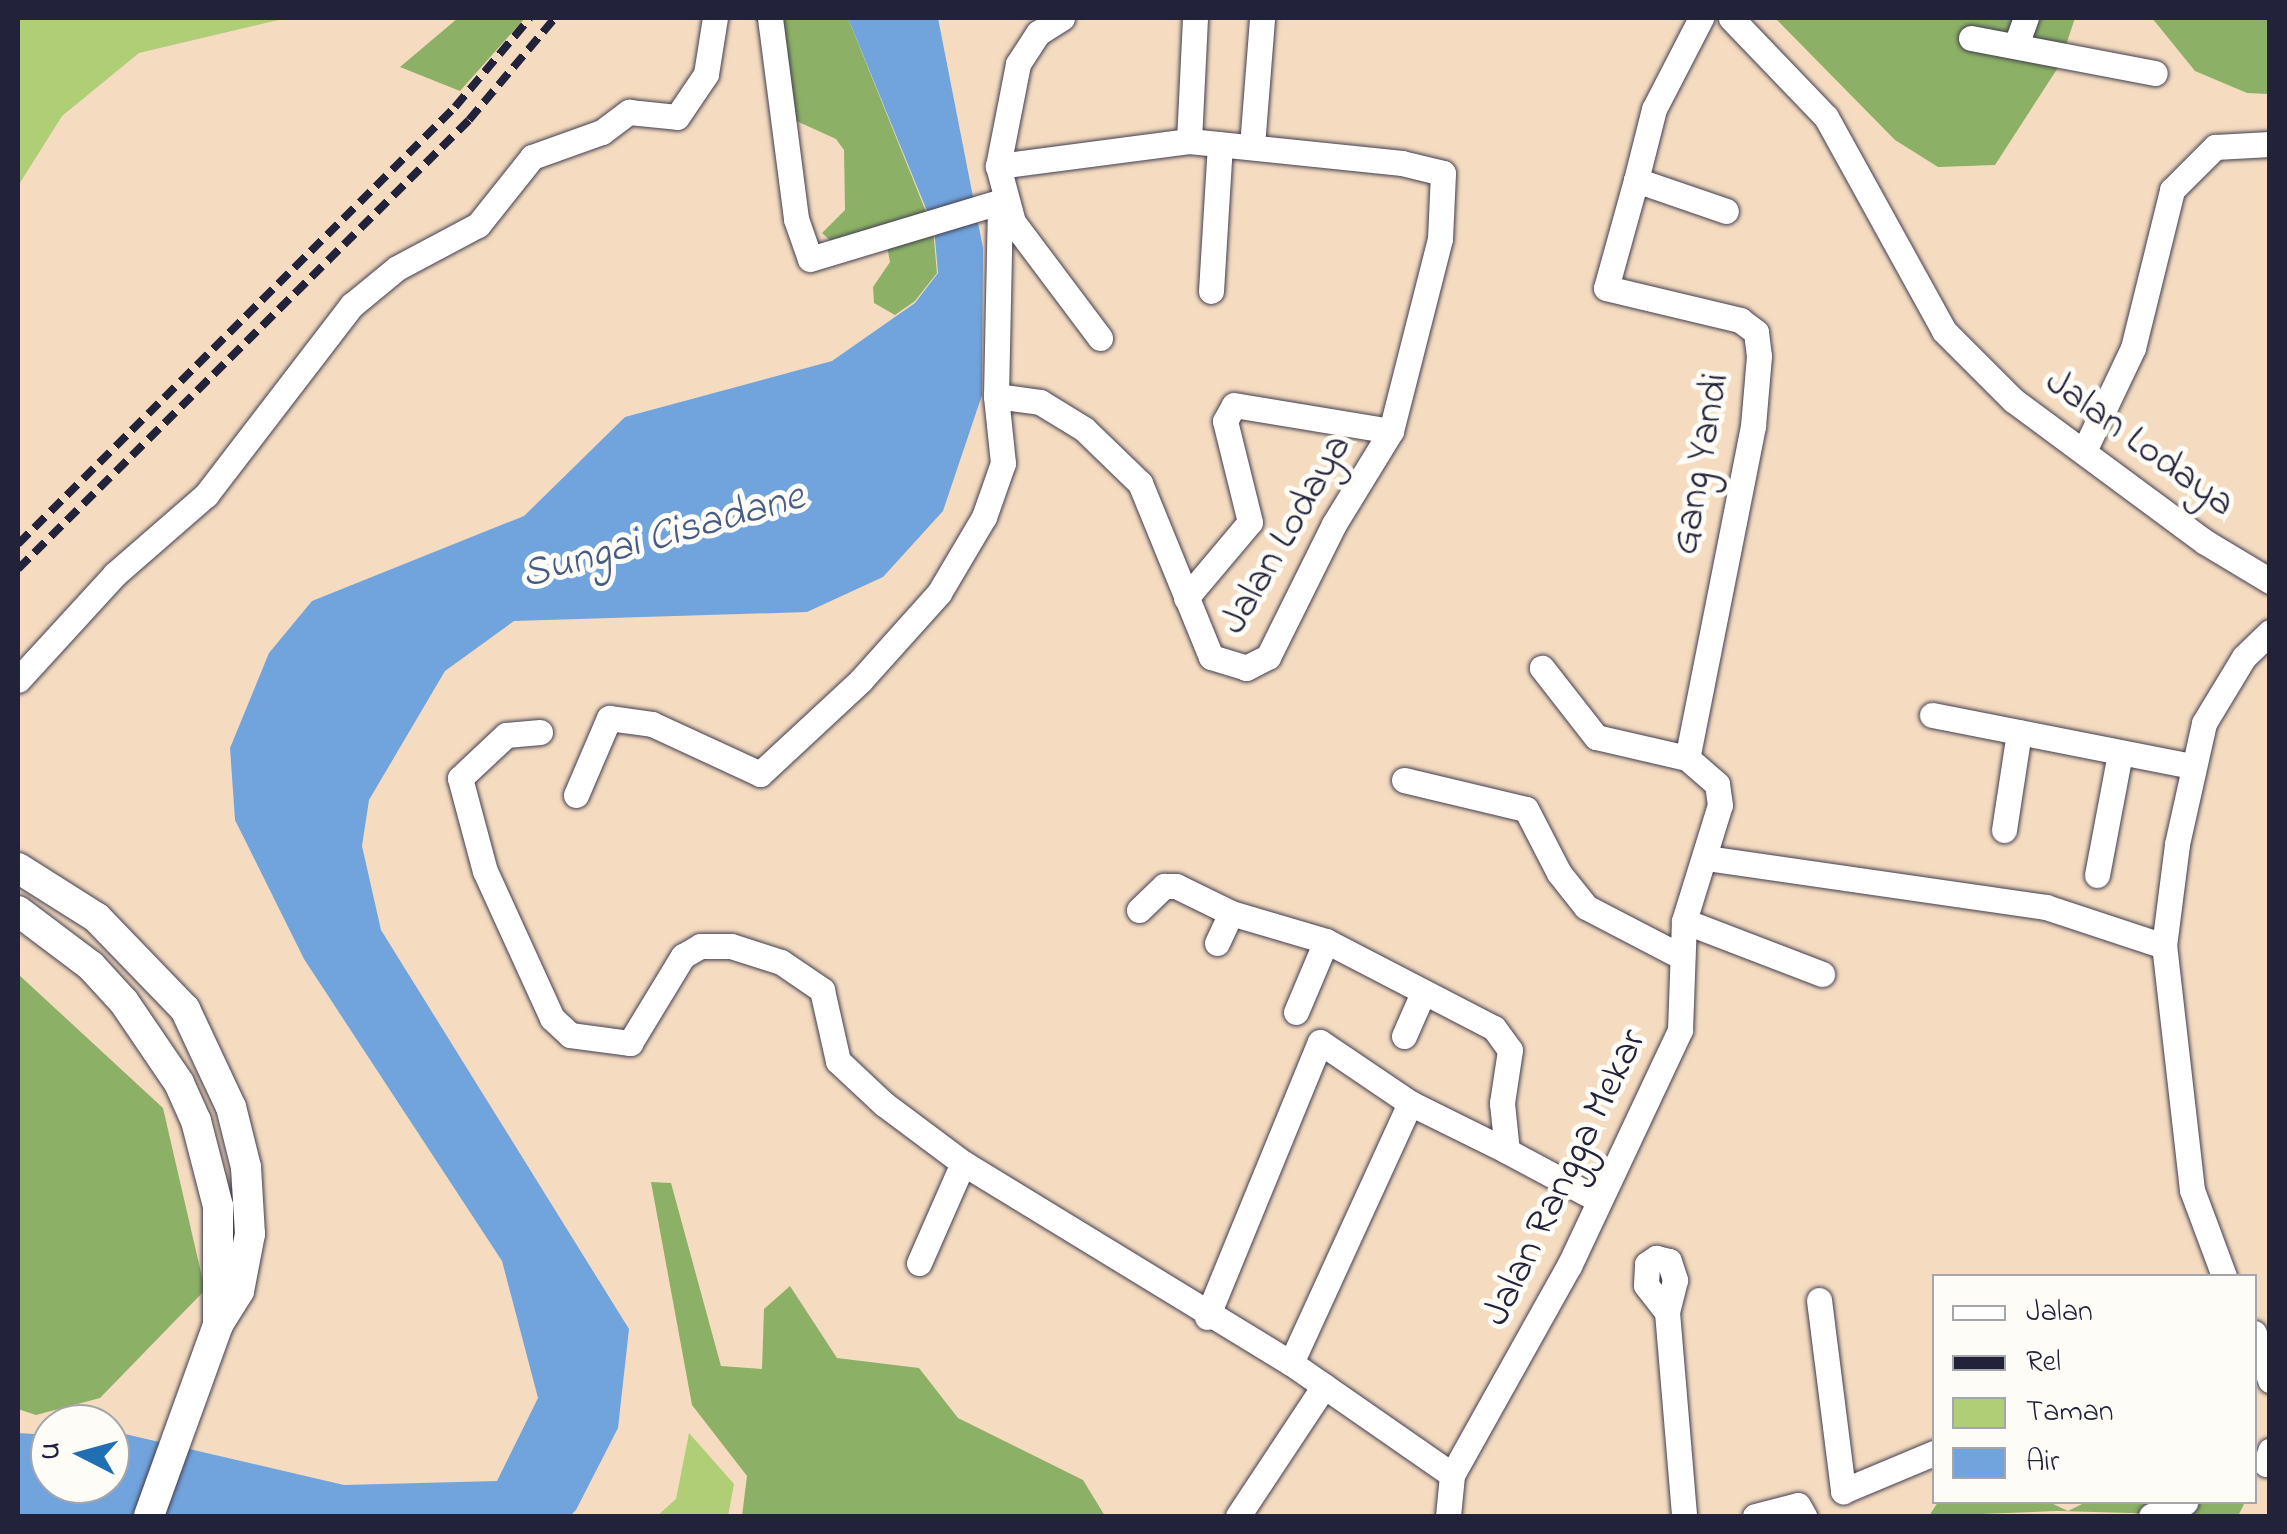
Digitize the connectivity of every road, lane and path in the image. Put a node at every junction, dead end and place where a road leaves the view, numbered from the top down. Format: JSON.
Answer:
{"nodes":[{"id":1,"x":715,"y":18,"type":"edge"},
{"id":2,"x":770,"y":18,"type":"edge"},
{"id":3,"x":1062,"y":18,"type":"edge"},
{"id":4,"x":1195,"y":18,"type":"edge"},
{"id":5,"x":1262,"y":18,"type":"edge"},
{"id":6,"x":1700,"y":18,"type":"edge"},
{"id":7,"x":1731,"y":18,"type":"edge"},
{"id":8,"x":2026,"y":18,"type":"edge"},
{"id":9,"x":1970,"y":38,"type":"dead end"},
{"id":10,"x":2016,"y":45,"type":"junction"},
{"id":11,"x":2155,"y":73,"type":"dead end"},
{"id":12,"x":1188,"y":142,"type":"junction"},
{"id":13,"x":1220,"y":144,"type":"junction"},
{"id":14,"x":2270,"y":144,"type":"edge"},
{"id":15,"x":1252,"y":146,"type":"junction"},
{"id":16,"x":998,"y":166,"type":"junction"},
{"id":17,"x":1636,"y":180,"type":"junction"},
{"id":18,"x":994,"y":202,"type":"junction"},
{"id":19,"x":1726,"y":211,"type":"dead end"},
{"id":20,"x":1211,"y":291,"type":"dead end"},
{"id":21,"x":1100,"y":338,"type":"dead end"},
{"id":22,"x":996,"y":396,"type":"junction"},
{"id":23,"x":1391,"y":431,"type":"junction"},
{"id":24,"x":2086,"y":448,"type":"junction"},
{"id":25,"x":2270,"y":582,"type":"edge"},
{"id":26,"x":1186,"y":598,"type":"junction"},
{"id":27,"x":2270,"y":632,"type":"edge"},
{"id":28,"x":1542,"y":668,"type":"dead end"},
{"id":29,"x":18,"y":680,"type":"edge"},
{"id":30,"x":1932,"y":715,"type":"dead end"},
{"id":31,"x":540,"y":732,"type":"dead end"},
{"id":32,"x":2019,"y":732,"type":"junction"},
{"id":33,"x":2120,"y":753,"type":"junction"},
{"id":34,"x":1687,"y":758,"type":"junction"},
{"id":35,"x":2192,"y":766,"type":"junction"},
{"id":36,"x":1404,"y":780,"type":"dead end"},
{"id":37,"x":576,"y":795,"type":"dead end"},
{"id":38,"x":2004,"y":830,"type":"dead end"},
{"id":39,"x":1706,"y":858,"type":"junction"},
{"id":40,"x":18,"y":868,"type":"edge"},
{"id":41,"x":2097,"y":875,"type":"dead end"},
{"id":42,"x":1139,"y":910,"type":"dead end"},
{"id":43,"x":18,"y":912,"type":"edge"},
{"id":44,"x":1231,"y":913,"type":"junction"},
{"id":45,"x":1684,"y":922,"type":"junction"},
{"id":46,"x":1326,"y":941,"type":"junction"},
{"id":47,"x":1217,"y":943,"type":"dead end"},
{"id":48,"x":2164,"y":946,"type":"junction"},
{"id":49,"x":1682,"y":957,"type":"junction"},
{"id":50,"x":1822,"y":974,"type":"dead end"},
{"id":51,"x":1422,"y":995,"type":"junction"},
{"id":52,"x":1296,"y":1012,"type":"dead end"},
{"id":53,"x":1404,"y":1036,"type":"dead end"},
{"id":54,"x":1410,"y":1103,"type":"junction"},
{"id":55,"x":1507,"y":1152,"type":"junction"},
{"id":56,"x":963,"y":1163,"type":"junction"},
{"id":57,"x":1598,"y":1199,"type":"junction"},
{"id":58,"x":919,"y":1263,"type":"dead end"},
{"id":59,"x":2223,"y":1274,"type":"edge"},
{"id":60,"x":1819,"y":1300,"type":"dead end"},
{"id":61,"x":1667,"y":1312,"type":"dead end"},
{"id":62,"x":1207,"y":1317,"type":"junction"},
{"id":63,"x":218,"y":1325,"type":"junction"},
{"id":64,"x":2257,"y":1342,"type":"edge"},
{"id":65,"x":1290,"y":1363,"type":"junction"},
{"id":66,"x":2270,"y":1380,"type":"edge"},
{"id":67,"x":1324,"y":1386,"type":"junction"},
{"id":68,"x":1932,"y":1454,"type":"edge"},
{"id":69,"x":1452,"y":1475,"type":"junction"},
{"id":70,"x":1843,"y":1491,"type":"junction"},
{"id":71,"x":2180,"y":1504,"type":"edge"},
{"id":72,"x":1801,"y":1511,"type":"edge"},
{"id":73,"x":149,"y":1516,"type":"edge"},
{"id":74,"x":1238,"y":1516,"type":"edge"},
{"id":75,"x":1448,"y":1516,"type":"edge"},
{"id":76,"x":1684,"y":1516,"type":"edge"},
{"id":77,"x":1755,"y":1516,"type":"edge"},
{"id":78,"x":2151,"y":1516,"type":"edge"}],
"edges":[{"from":1,"to":29,"type":"street"},
{"from":2,"to":18,"type":"street"},
{"from":3,"to":16,"type":"street"},
{"from":4,"to":12,"type":"street"},
{"from":5,"to":15,"type":"street"},
{"from":6,"to":17,"type":"street"},
{"from":7,"to":24,"type":"street","name":"Jalan Lodaya"},
{"from":8,"to":10,"type":"street"},
{"from":9,"to":10,"type":"street"},
{"from":10,"to":11,"type":"street"},
{"from":12,"to":13,"type":"street"},
{"from":12,"to":16,"type":"street"},
{"from":13,"to":15,"type":"street"},
{"from":13,"to":20,"type":"street"},
{"from":14,"to":24,"type":"street"},
{"from":15,"to":23,"type":"street","name":"Jalan Lodaya"},
{"from":16,"to":18,"type":"street"},
{"from":17,"to":19,"type":"street"},
{"from":17,"to":34,"type":"street","name":"Gang Yandi"},
{"from":18,"to":21,"type":"street"},
{"from":18,"to":22,"type":"street"},
{"from":22,"to":26,"type":"street","name":"Jalan Lodaya"},
{"from":22,"to":37,"type":"street"},
{"from":23,"to":26,"type":"street"},
{"from":23,"to":26,"type":"street","name":"Jalan Lodaya"},
{"from":24,"to":25,"type":"street","name":"Jalan Lodaya"},
{"from":27,"to":35,"type":"street"},
{"from":28,"to":34,"type":"street"},
{"from":30,"to":32,"type":"street"},
{"from":31,"to":56,"type":"street"},
{"from":32,"to":33,"type":"street"},
{"from":32,"to":38,"type":"street"},
{"from":33,"to":35,"type":"street"},
{"from":33,"to":41,"type":"street"},
{"from":34,"to":39,"type":"street","name":"Jalan Rangga Mekar"},
{"from":35,"to":48,"type":"street"},
{"from":36,"to":49,"type":"street"},
{"from":39,"to":45,"type":"street","name":"Jalan Rangga Mekar"},
{"from":39,"to":48,"type":"street"},
{"from":40,"to":63,"type":"street"},
{"from":42,"to":44,"type":"street"},
{"from":43,"to":63,"type":"street"},
{"from":44,"to":46,"type":"street"},
{"from":44,"to":47,"type":"street"},
{"from":45,"to":49,"type":"street","name":"Jalan Rangga Mekar"},
{"from":45,"to":50,"type":"street"},
{"from":46,"to":51,"type":"street"},
{"from":46,"to":52,"type":"street"},
{"from":48,"to":59,"type":"street"},
{"from":49,"to":57,"type":"street","name":"Jalan Rangga Mekar"},
{"from":51,"to":53,"type":"street"},
{"from":51,"to":55,"type":"street"},
{"from":54,"to":55,"type":"street"},
{"from":54,"to":62,"type":"street"},
{"from":54,"to":65,"type":"street"},
{"from":55,"to":57,"type":"street"},
{"from":56,"to":58,"type":"street"},
{"from":56,"to":62,"type":"street"},
{"from":57,"to":69,"type":"street","name":"Jalan Rangga Mekar"},
{"from":60,"to":70,"type":"street"},
{"from":61,"to":76,"type":"street"},
{"from":62,"to":65,"type":"street"},
{"from":63,"to":73,"type":"street"},
{"from":64,"to":66,"type":"street"},
{"from":65,"to":67,"type":"street"},
{"from":67,"to":69,"type":"street"},
{"from":67,"to":74,"type":"street"},
{"from":68,"to":70,"type":"street"},
{"from":69,"to":75,"type":"street","name":"Jalan Rangga Mekar"},
{"from":70,"to":72,"type":"street"},
{"from":71,"to":78,"type":"street"},
{"from":72,"to":77,"type":"street"}]}
